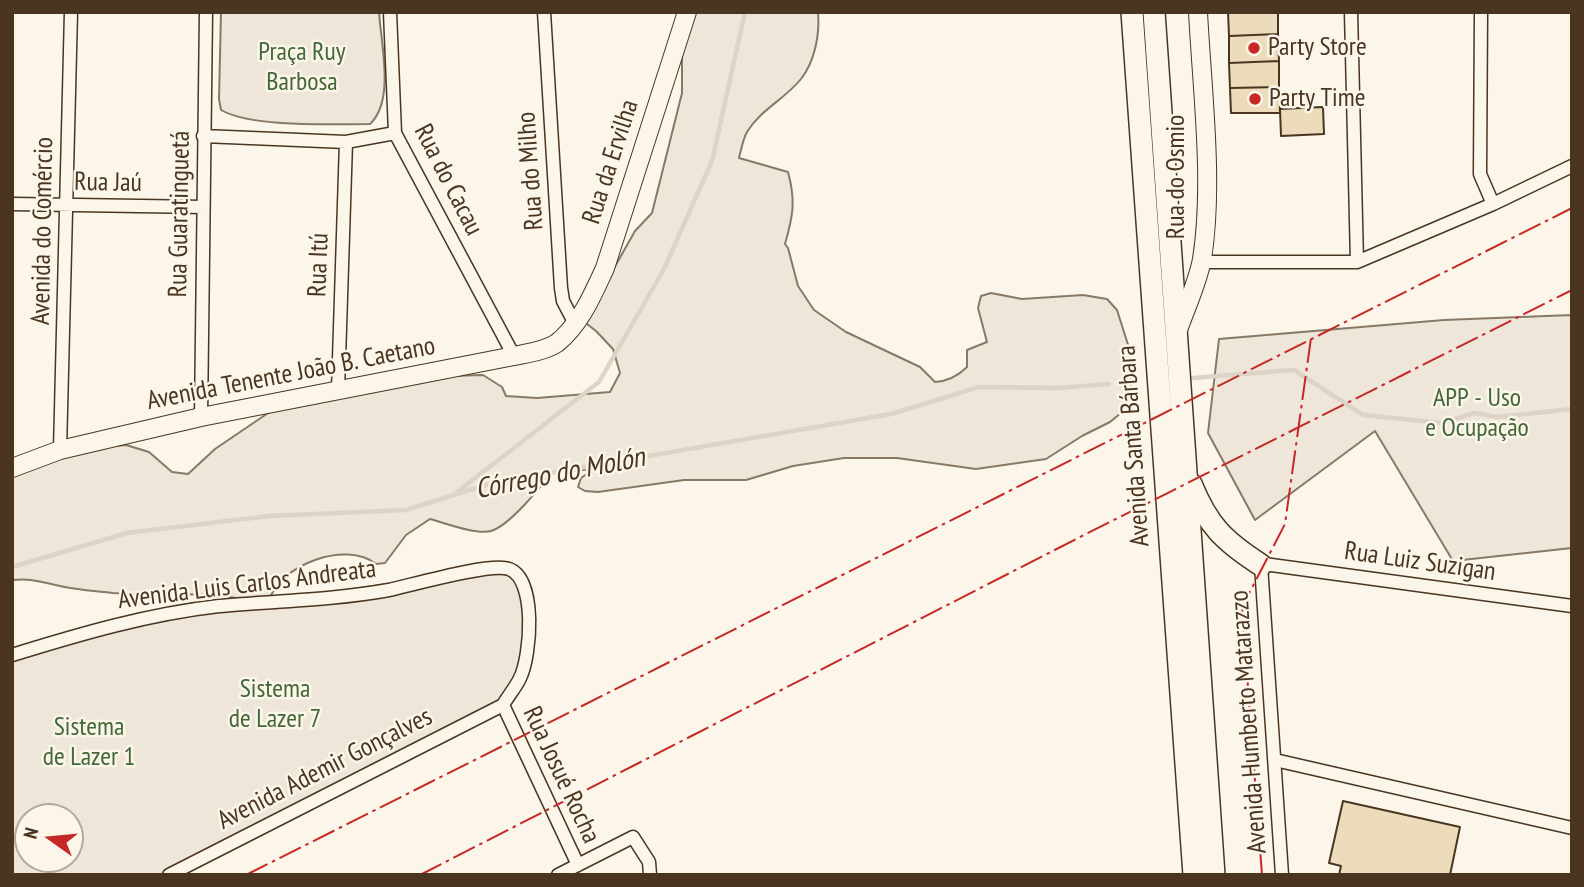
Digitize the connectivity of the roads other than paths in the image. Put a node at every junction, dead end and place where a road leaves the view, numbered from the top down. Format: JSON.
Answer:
{"nodes":[{"id":1,"x":71,"y":12,"type":"edge"},
{"id":2,"x":206,"y":12,"type":"edge"},
{"id":3,"x":390,"y":12,"type":"edge"},
{"id":4,"x":544,"y":12,"type":"edge"},
{"id":5,"x":687,"y":12,"type":"edge"},
{"id":6,"x":1132,"y":12,"type":"edge"},
{"id":7,"x":1154,"y":12,"type":"edge"},
{"id":8,"x":1198,"y":12,"type":"edge"},
{"id":9,"x":1350,"y":12,"type":"edge"},
{"id":10,"x":1481,"y":12,"type":"edge"},
{"id":11,"x":395,"y":133,"type":"junction"},
{"id":12,"x":203,"y":136,"type":"junction"},
{"id":13,"x":346,"y":142,"type":"junction"},
{"id":14,"x":1572,"y":166,"type":"edge"},
{"id":15,"x":12,"y":204,"type":"edge"},
{"id":16,"x":1493,"y":204,"type":"junction"},
{"id":17,"x":66,"y":205,"type":"junction"},
{"id":18,"x":203,"y":207,"type":"junction"},
{"id":19,"x":1202,"y":262,"type":"junction"},
{"id":20,"x":1357,"y":262,"type":"junction"},
{"id":21,"x":575,"y":324,"type":"junction"},
{"id":22,"x":1176,"y":336,"type":"junction"},
{"id":23,"x":514,"y":356,"type":"junction"},
{"id":24,"x":338,"y":390,"type":"junction"},
{"id":25,"x":201,"y":417,"type":"junction"},
{"id":26,"x":60,"y":450,"type":"junction"},
{"id":27,"x":12,"y":468,"type":"edge"},
{"id":28,"x":1185,"y":469,"type":"junction"},
{"id":29,"x":1261,"y":565,"type":"junction"},
{"id":30,"x":1572,"y":606,"type":"edge"},
{"id":31,"x":12,"y":656,"type":"edge"},
{"id":32,"x":503,"y":705,"type":"junction"},
{"id":33,"x":1275,"y":760,"type":"junction"},
{"id":34,"x":1572,"y":828,"type":"edge"},
{"id":35,"x":578,"y":865,"type":"junction"},
{"id":36,"x":169,"y":875,"type":"edge"},
{"id":37,"x":558,"y":875,"type":"edge"},
{"id":38,"x":650,"y":875,"type":"edge"},
{"id":39,"x":1194,"y":875,"type":"edge"},
{"id":40,"x":1214,"y":875,"type":"edge"},
{"id":41,"x":1283,"y":875,"type":"edge"}],
"edges":[{"from":1,"to":17,"type":"street","name":"Avenida do Comércio"},
{"from":2,"to":12,"type":"street","name":"Rua Guaratinguetá"},
{"from":3,"to":11,"type":"street","name":"Rua do Cacau"},
{"from":4,"to":21,"type":"street","name":"Rua do Milho"},
{"from":5,"to":21,"type":"street","name":"Rua da Ervilha"},
{"from":6,"to":39,"type":"main road","name":"Avenida Santa Bárbara"},
{"from":7,"to":22,"type":"main road","name":"Avenida Santa Bárbara"},
{"from":8,"to":19,"type":"street","name":"Rua do Osmio"},
{"from":9,"to":20,"type":"street"},
{"from":10,"to":16,"type":"street"},
{"from":11,"to":13,"type":"street"},
{"from":11,"to":23,"type":"street","name":"Rua do Cacau"},
{"from":12,"to":13,"type":"street"},
{"from":12,"to":18,"type":"street","name":"Rua Guaratinguetá"},
{"from":13,"to":24,"type":"street","name":"Rua Itú"},
{"from":14,"to":16,"type":"street"},
{"from":15,"to":17,"type":"street","name":"Rua Jaú"},
{"from":16,"to":20,"type":"street"},
{"from":17,"to":18,"type":"street","name":"Rua Jaú"},
{"from":17,"to":26,"type":"street","name":"Avenida do Comércio"},
{"from":18,"to":25,"type":"street","name":"Rua Guaratinguetá"},
{"from":19,"to":20,"type":"street"},
{"from":19,"to":22,"type":"street","name":"Rua do Osmio"},
{"from":21,"to":23,"type":"street","name":"Avenida Tenente João B. Caetano"},
{"from":22,"to":28,"type":"main road","name":"Avenida Santa Bárbara"},
{"from":23,"to":24,"type":"street","name":"Avenida Tenente João B. Caetano"},
{"from":24,"to":25,"type":"street","name":"Avenida Tenente João B. Caetano"},
{"from":25,"to":26,"type":"street","name":"Avenida Tenente João B. Caetano"},
{"from":26,"to":27,"type":"street","name":"Avenida Tenente João B. Caetano"},
{"from":28,"to":29,"type":"main road"},
{"from":28,"to":40,"type":"main road","name":"Avenida Santa Bárbara"},
{"from":29,"to":30,"type":"street","name":"Rua Luiz Suzigan"},
{"from":29,"to":33,"type":"street","name":"Avenida Humberto Matarazzo"},
{"from":31,"to":32,"type":"street","name":"Avenida Luis Carlos Andreata"},
{"from":32,"to":35,"type":"street","name":"Rua Josué Rocha"},
{"from":32,"to":36,"type":"street","name":"Avenida Ademir Gonçalves"},
{"from":33,"to":34,"type":"street"},
{"from":33,"to":41,"type":"street","name":"Avenida Humberto Matarazzo"},
{"from":35,"to":37,"type":"street"},
{"from":35,"to":38,"type":"street"}]}
